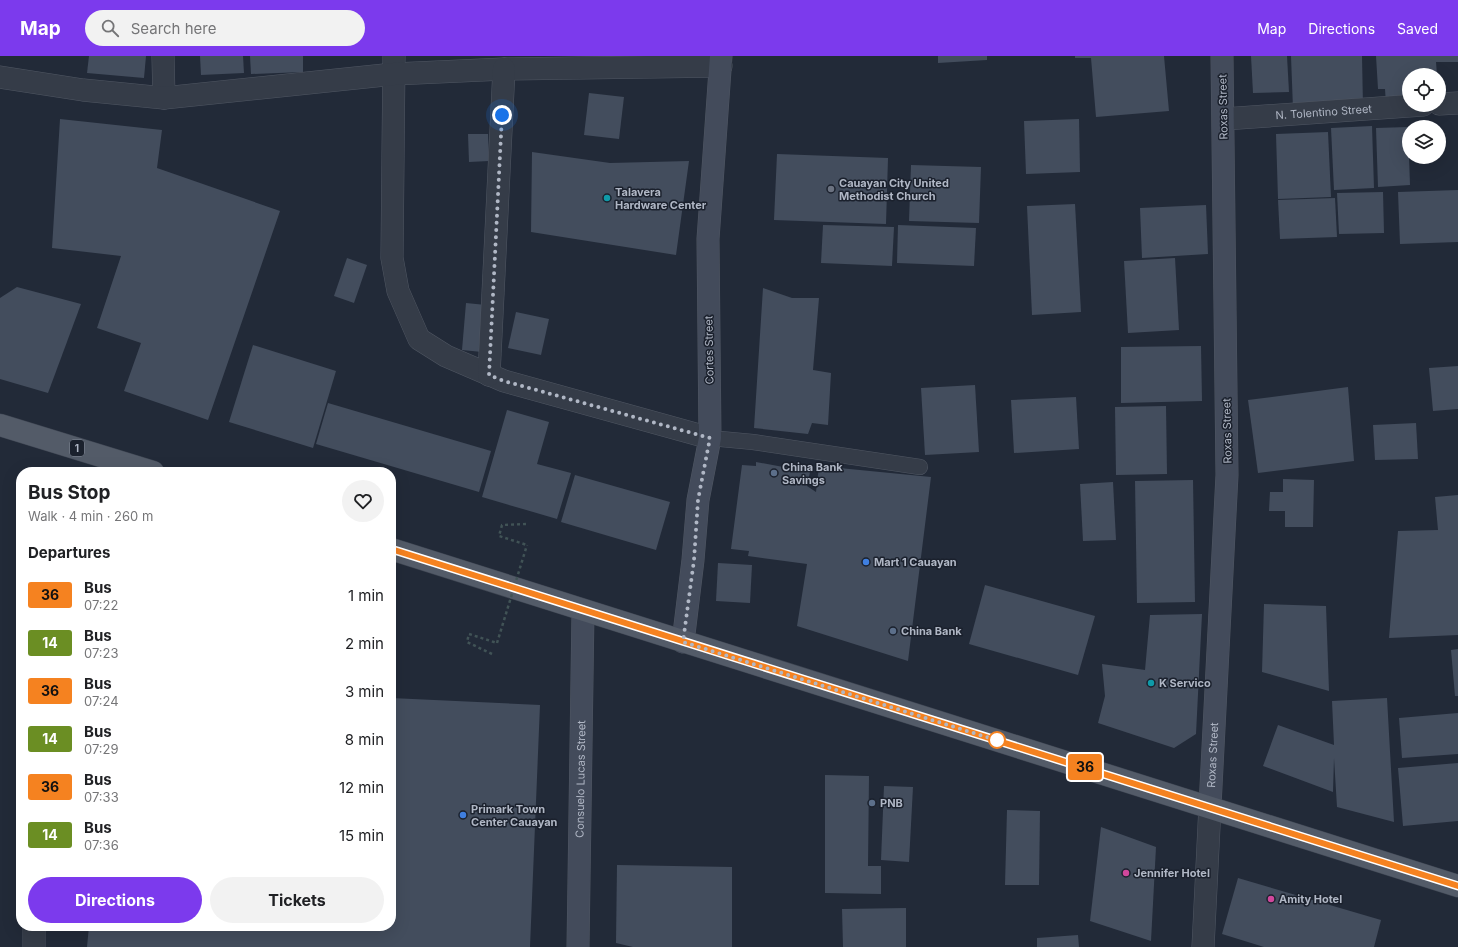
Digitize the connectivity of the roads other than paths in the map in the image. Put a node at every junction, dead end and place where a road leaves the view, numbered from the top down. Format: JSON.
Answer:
{"nodes":[{"id":1,"x":163,"y":56,"type":"edge"},
{"id":2,"x":1222,"y":56,"type":"edge"},
{"id":3,"x":721,"y":61,"type":"edge"},
{"id":4,"x":394,"y":65,"type":"edge"},
{"id":5,"x":504,"y":69,"type":"junction"},
{"id":6,"x":0,"y":77,"type":"edge"},
{"id":7,"x":164,"y":98,"type":"junction"},
{"id":8,"x":1458,"y":102,"type":"edge"},
{"id":9,"x":1446,"y":103,"type":"edge"},
{"id":10,"x":1402,"y":106,"type":"edge"},
{"id":11,"x":1224,"y":119,"type":"junction"},
{"id":12,"x":489,"y":375,"type":"junction"},
{"id":13,"x":0,"y":425,"type":"edge"},
{"id":14,"x":710,"y":438,"type":"junction"},
{"id":15,"x":127,"y":467,"type":"edge"},
{"id":16,"x":920,"y":467,"type":"dead end"},
{"id":17,"x":396,"y":551,"type":"edge"},
{"id":18,"x":583,"y":611,"type":"junction"},
{"id":19,"x":683,"y":642,"type":"junction"},
{"id":20,"x":1210,"y":806,"type":"junction"},
{"id":21,"x":1458,"y":886,"type":"edge"},
{"id":22,"x":34,"y":931,"type":"edge"},
{"id":23,"x":34,"y":947,"type":"edge"},
{"id":24,"x":578,"y":947,"type":"edge"},
{"id":25,"x":1203,"y":947,"type":"edge"}],
"edges":[{"from":1,"to":7,"type":"street"},
{"from":2,"to":11,"type":"street","name":"Roxas Street"},
{"from":3,"to":5,"type":"street"},
{"from":3,"to":14,"type":"street","name":"Cortes Street"},
{"from":4,"to":5,"type":"street"},
{"from":4,"to":7,"type":"street"},
{"from":4,"to":12,"type":"street"},
{"from":5,"to":12,"type":"street"},
{"from":6,"to":7,"type":"street"},
{"from":8,"to":9,"type":"street"},
{"from":10,"to":11,"type":"street","name":"N. Tolentino Street"},
{"from":11,"to":20,"type":"street","name":"Roxas Street"},
{"from":12,"to":14,"type":"street"},
{"from":13,"to":15,"type":"main road","number":"1"},
{"from":14,"to":16,"type":"lane"},
{"from":14,"to":19,"type":"street","name":"Cortes Street"},
{"from":17,"to":18,"type":"main road"},
{"from":18,"to":19,"type":"main road"},
{"from":18,"to":24,"type":"street","name":"Consuelo Lucas Street"},
{"from":19,"to":20,"type":"main road"},
{"from":20,"to":21,"type":"main road"},
{"from":20,"to":25,"type":"street"},
{"from":22,"to":23,"type":"street"}]}
